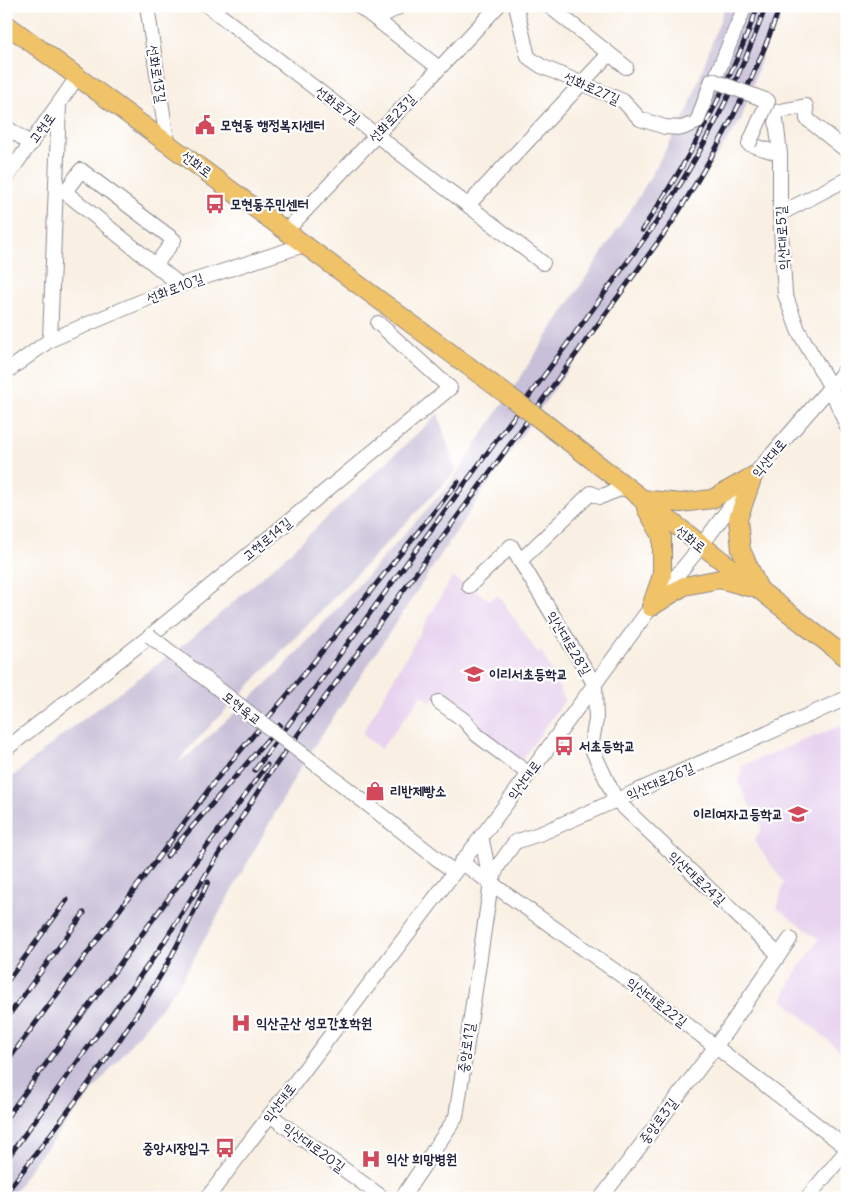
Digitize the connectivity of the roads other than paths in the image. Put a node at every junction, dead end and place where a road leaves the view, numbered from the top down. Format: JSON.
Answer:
{"nodes":[{"id":1,"x":147,"y":6,"type":"edge"},
{"id":2,"x":208,"y":6,"type":"edge"},
{"id":3,"x":359,"y":6,"type":"edge"},
{"id":4,"x":401,"y":6,"type":"edge"},
{"id":5,"x":498,"y":6,"type":"edge"},
{"id":6,"x":516,"y":6,"type":"edge"},
{"id":7,"x":549,"y":6,"type":"edge"},
{"id":8,"x":745,"y":6,"type":"edge"},
{"id":9,"x":376,"y":19,"type":"junction"},
{"id":10,"x":6,"y":24,"type":"edge"},
{"id":11,"x":609,"y":54,"type":"junction"},
{"id":12,"x":626,"y":67,"type":"dead end"},
{"id":13,"x":440,"y":68,"type":"junction"},
{"id":14,"x":78,"y":76,"type":"junction"},
{"id":15,"x":582,"y":84,"type":"junction"},
{"id":16,"x":59,"y":105,"type":"junction"},
{"id":17,"x":697,"y":122,"type":"junction"},
{"id":18,"x":6,"y":128,"type":"edge"},
{"id":19,"x":377,"y":135,"type":"junction"},
{"id":20,"x":167,"y":141,"type":"junction"},
{"id":21,"x":31,"y":144,"type":"junction"},
{"id":22,"x":847,"y":151,"type":"edge"},
{"id":23,"x":780,"y":154,"type":"junction"},
{"id":24,"x":6,"y":178,"type":"edge"},
{"id":25,"x":847,"y":179,"type":"edge"},
{"id":26,"x":468,"y":205,"type":"junction"},
{"id":27,"x":780,"y":214,"type":"junction"},
{"id":28,"x":286,"y":231,"type":"junction"},
{"id":29,"x":304,"y":245,"type":"junction"},
{"id":30,"x":543,"y":262,"type":"dead end"},
{"id":31,"x":156,"y":264,"type":"junction"},
{"id":32,"x":180,"y":285,"type":"junction"},
{"id":33,"x":378,"y":323,"type":"dead end"},
{"id":34,"x":50,"y":340,"type":"junction"},
{"id":35,"x":847,"y":368,"type":"edge"},
{"id":36,"x":6,"y":372,"type":"edge"},
{"id":37,"x":830,"y":386,"type":"junction"},
{"id":38,"x":847,"y":427,"type":"edge"},
{"id":39,"x":753,"y":476,"type":"junction"},
{"id":40,"x":625,"y":487,"type":"junction"},
{"id":41,"x":641,"y":499,"type":"junction"},
{"id":42,"x":701,"y":546,"type":"junction"},
{"id":43,"x":520,"y":560,"type":"junction"},
{"id":44,"x":469,"y":586,"type":"dead end"},
{"id":45,"x":759,"y":590,"type":"junction"},
{"id":46,"x":651,"y":607,"type":"junction"},
{"id":47,"x":150,"y":636,"type":"junction"},
{"id":48,"x":847,"y":658,"type":"edge"},
{"id":49,"x":595,"y":685,"type":"junction"},
{"id":50,"x":847,"y":698,"type":"edge"},
{"id":51,"x":439,"y":702,"type":"dead end"},
{"id":52,"x":6,"y":749,"type":"edge"},
{"id":53,"x":529,"y":774,"type":"junction"},
{"id":54,"x":616,"y":800,"type":"junction"},
{"id":55,"x":481,"y":836,"type":"junction"},
{"id":56,"x":458,"y":867,"type":"junction"},
{"id":57,"x":491,"y":883,"type":"junction"},
{"id":58,"x":790,"y":939,"type":"dead end"},
{"id":59,"x":778,"y":955,"type":"junction"},
{"id":60,"x":716,"y":1046,"type":"junction"},
{"id":61,"x":270,"y":1115,"type":"junction"},
{"id":62,"x":847,"y":1149,"type":"edge"},
{"id":63,"x":207,"y":1198,"type":"edge"},
{"id":64,"x":383,"y":1198,"type":"edge"},
{"id":65,"x":402,"y":1198,"type":"edge"},
{"id":66,"x":601,"y":1198,"type":"edge"},
{"id":67,"x":807,"y":1198,"type":"edge"}],
"edges":[{"from":1,"to":20,"type":"street","name":"선화로13길"},
{"from":2,"to":19,"type":"street","name":"선화로7길"},
{"from":3,"to":9,"type":"street"},
{"from":4,"to":9,"type":"street"},
{"from":5,"to":13,"type":"street","name":"선화로23길"},
{"from":6,"to":15,"type":"street","name":"선화로27길"},
{"from":7,"to":11,"type":"street"},
{"from":8,"to":17,"type":"street"},
{"from":9,"to":13,"type":"street"},
{"from":10,"to":14,"type":"main road","name":"선화로"},
{"from":11,"to":12,"type":"street"},
{"from":11,"to":15,"type":"street"},
{"from":13,"to":19,"type":"street","name":"선화로23길"},
{"from":14,"to":16,"type":"street","name":"고현로"},
{"from":14,"to":20,"type":"main road","name":"선화로"},
{"from":15,"to":17,"type":"street","name":"선화로27길"},
{"from":15,"to":26,"type":"street"},
{"from":16,"to":21,"type":"street","name":"고현로"},
{"from":16,"to":34,"type":"street"},
{"from":17,"to":23,"type":"street","bridge":true},
{"from":18,"to":21,"type":"street"},
{"from":19,"to":26,"type":"street","name":"선화로7길"},
{"from":19,"to":28,"type":"street","name":"선화로23길"},
{"from":20,"to":28,"type":"main road","name":"선화로"},
{"from":21,"to":24,"type":"street","name":"고현로"},
{"from":22,"to":23,"type":"street","name":"익산대로5길"},
{"from":23,"to":27,"type":"street","name":"익산대로5길"},
{"from":25,"to":27,"type":"street"},
{"from":26,"to":30,"type":"street","name":"선화로7길"},
{"from":27,"to":37,"type":"street","name":"익산대로5길"},
{"from":28,"to":29,"type":"main road","name":"선화로"},
{"from":29,"to":32,"type":"street","name":"선화로10길"},
{"from":29,"to":40,"type":"main road","name":"선화로","bridge":true},
{"from":31,"to":31,"type":"street"},
{"from":31,"to":32,"type":"street"},
{"from":32,"to":34,"type":"street","name":"선화로10길"},
{"from":33,"to":47,"type":"street","name":"고현로14길"},
{"from":34,"to":36,"type":"street","name":"선화로10길"},
{"from":35,"to":37,"type":"street","name":"익산대로"},
{"from":37,"to":38,"type":"street","name":"익산대로5길"},
{"from":37,"to":39,"type":"street","name":"익산대로"},
{"from":39,"to":41,"type":"main road"},
{"from":39,"to":42,"type":"street","name":"익산대로"},
{"from":39,"to":45,"type":"main road"},
{"from":40,"to":41,"type":"main road","name":"선화로"},
{"from":40,"to":43,"type":"street"},
{"from":41,"to":42,"type":"main road","name":"선화로"},
{"from":41,"to":46,"type":"main road"},
{"from":42,"to":45,"type":"main road","name":"선화로"},
{"from":42,"to":46,"type":"street","name":"익산대로"},
{"from":43,"to":44,"type":"street"},
{"from":43,"to":49,"type":"street","name":"익산대로28길"},
{"from":45,"to":46,"type":"main road"},
{"from":45,"to":48,"type":"main road","name":"선화로"},
{"from":46,"to":49,"type":"street","name":"익산대로"},
{"from":47,"to":52,"type":"street","name":"고현로14길"},
{"from":47,"to":56,"type":"street","name":"모현육교","bridge":true},
{"from":49,"to":53,"type":"street","name":"익산대로"},
{"from":49,"to":54,"type":"street","name":"익산대로28길"},
{"from":50,"to":54,"type":"street","name":"익산대로26길"},
{"from":51,"to":53,"type":"street"},
{"from":53,"to":55,"type":"street","name":"익산대로"},
{"from":54,"to":57,"type":"street","name":"익산대로26길"},
{"from":54,"to":59,"type":"street","name":"익산대로24길"},
{"from":55,"to":56,"type":"street","name":"익산대로"},
{"from":55,"to":57,"type":"street"},
{"from":56,"to":57,"type":"street","name":"익산대로22길"},
{"from":56,"to":61,"type":"street","name":"익산대로"},
{"from":57,"to":60,"type":"street","name":"익산대로22길"},
{"from":57,"to":65,"type":"street","name":"중앙로1길"},
{"from":58,"to":59,"type":"street"},
{"from":59,"to":60,"type":"street"},
{"from":60,"to":62,"type":"street","name":"익산대로22길"},
{"from":60,"to":66,"type":"street","name":"중앙로3길"},
{"from":61,"to":63,"type":"street","name":"익산대로"},
{"from":61,"to":64,"type":"street","name":"익산대로20길"},
{"from":62,"to":67,"type":"street"}]}
